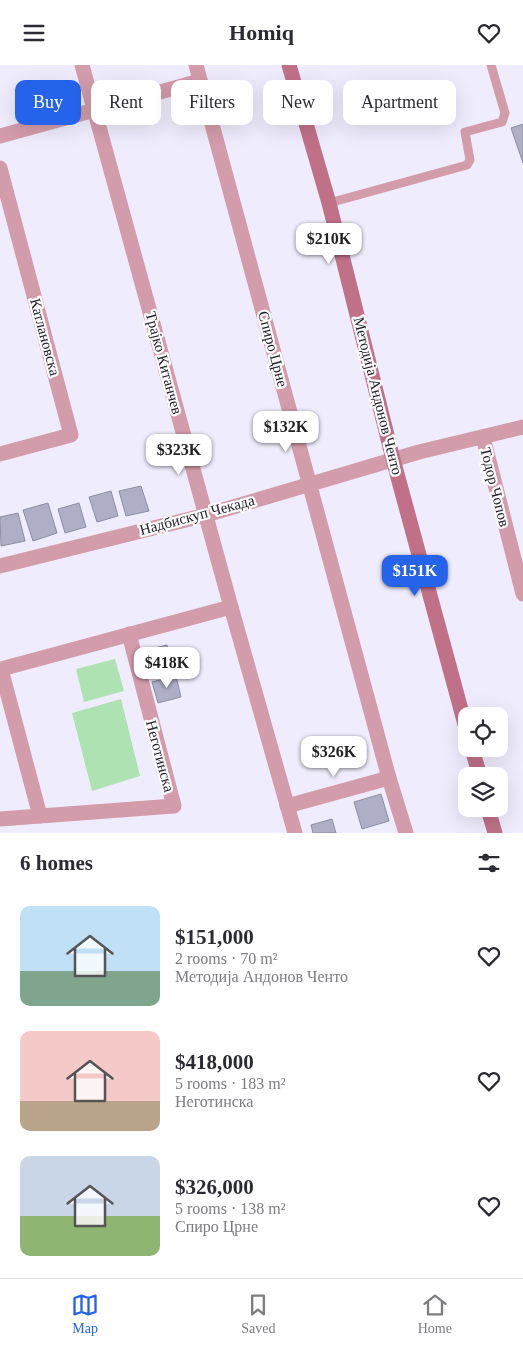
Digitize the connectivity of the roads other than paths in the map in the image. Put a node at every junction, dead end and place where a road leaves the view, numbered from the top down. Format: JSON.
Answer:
{"nodes":[{"id":1,"x":82,"y":65,"type":"edge"},
{"id":2,"x":196,"y":65,"type":"edge"},
{"id":3,"x":289,"y":65,"type":"edge"},
{"id":4,"x":491,"y":65,"type":"edge"},
{"id":5,"x":200,"y":80,"type":"edge"},
{"id":6,"x":91,"y":99,"type":"edge"},
{"id":7,"x":91,"y":111,"type":"edge"},
{"id":8,"x":98,"y":125,"type":"edge"},
{"id":9,"x":212,"y":125,"type":"edge"},
{"id":10,"x":0,"y":137,"type":"edge"},
{"id":11,"x":0,"y":168,"type":"edge"},
{"id":12,"x":329,"y":203,"type":"junction"},
{"id":13,"x":523,"y":427,"type":"edge"},
{"id":14,"x":483,"y":437,"type":"junction"},
{"id":15,"x":0,"y":455,"type":"edge"},
{"id":16,"x":393,"y":459,"type":"junction"},
{"id":17,"x":310,"y":484,"type":"junction"},
{"id":18,"x":206,"y":515,"type":"junction"},
{"id":19,"x":0,"y":566,"type":"edge"},
{"id":20,"x":523,"y":594,"type":"edge"},
{"id":21,"x":231,"y":607,"type":"junction"},
{"id":22,"x":129,"y":634,"type":"junction"},
{"id":23,"x":1,"y":666,"type":"edge"},
{"id":24,"x":460,"y":707,"type":"edge"},
{"id":25,"x":389,"y":778,"type":"junction"},
{"id":26,"x":287,"y":806,"type":"junction"},
{"id":27,"x":40,"y":816,"type":"junction"},
{"id":28,"x":490,"y":817,"type":"edge"},
{"id":29,"x":0,"y":819,"type":"edge"},
{"id":30,"x":295,"y":833,"type":"edge"},
{"id":31,"x":406,"y":833,"type":"edge"},
{"id":32,"x":495,"y":833,"type":"edge"}],
"edges":[{"from":1,"to":6,"type":"street","name":"Трајко Китанчев"},
{"from":2,"to":5,"type":"street","name":"Спиро Црне"},
{"from":3,"to":12,"type":"main road","name":"Методија Андонов Ченто"},
{"from":4,"to":12,"type":"lane"},
{"from":7,"to":10,"type":"street"},
{"from":8,"to":18,"type":"street","name":"Трајко Китанчев"},
{"from":9,"to":17,"type":"street","name":"Спиро Црне"},
{"from":11,"to":15,"type":"street","name":"Катлановска"},
{"from":12,"to":16,"type":"main road","name":"Методија Андонов Ченто"},
{"from":13,"to":14,"type":"street","name":"Надбискуп Чекада"},
{"from":14,"to":16,"type":"street","name":"Надбискуп Чекада"},
{"from":14,"to":20,"type":"street","name":"Тодор Чопов"},
{"from":16,"to":17,"type":"street","name":"Надбискуп Чекада"},
{"from":16,"to":24,"type":"main road","name":"Методија Андонов Ченто"},
{"from":17,"to":18,"type":"street","name":"Надбискуп Чекада"},
{"from":17,"to":25,"type":"street","name":"Спиро Црне"},
{"from":18,"to":19,"type":"street","name":"Надбискуп Чекада"},
{"from":18,"to":21,"type":"street","name":"Трајко Китанчев"},
{"from":21,"to":22,"type":"street"},
{"from":21,"to":26,"type":"street","name":"Трајко Китанчев"},
{"from":22,"to":23,"type":"street"},
{"from":22,"to":27,"type":"street","name":"Неготинска"},
{"from":23,"to":27,"type":"street"},
{"from":25,"to":26,"type":"street"},
{"from":25,"to":31,"type":"street","name":"Спиро Црне"},
{"from":26,"to":30,"type":"street","name":"Трајко Китанчев"},
{"from":27,"to":29,"type":"street","name":"Неготинска"},
{"from":28,"to":32,"type":"main road"}]}
